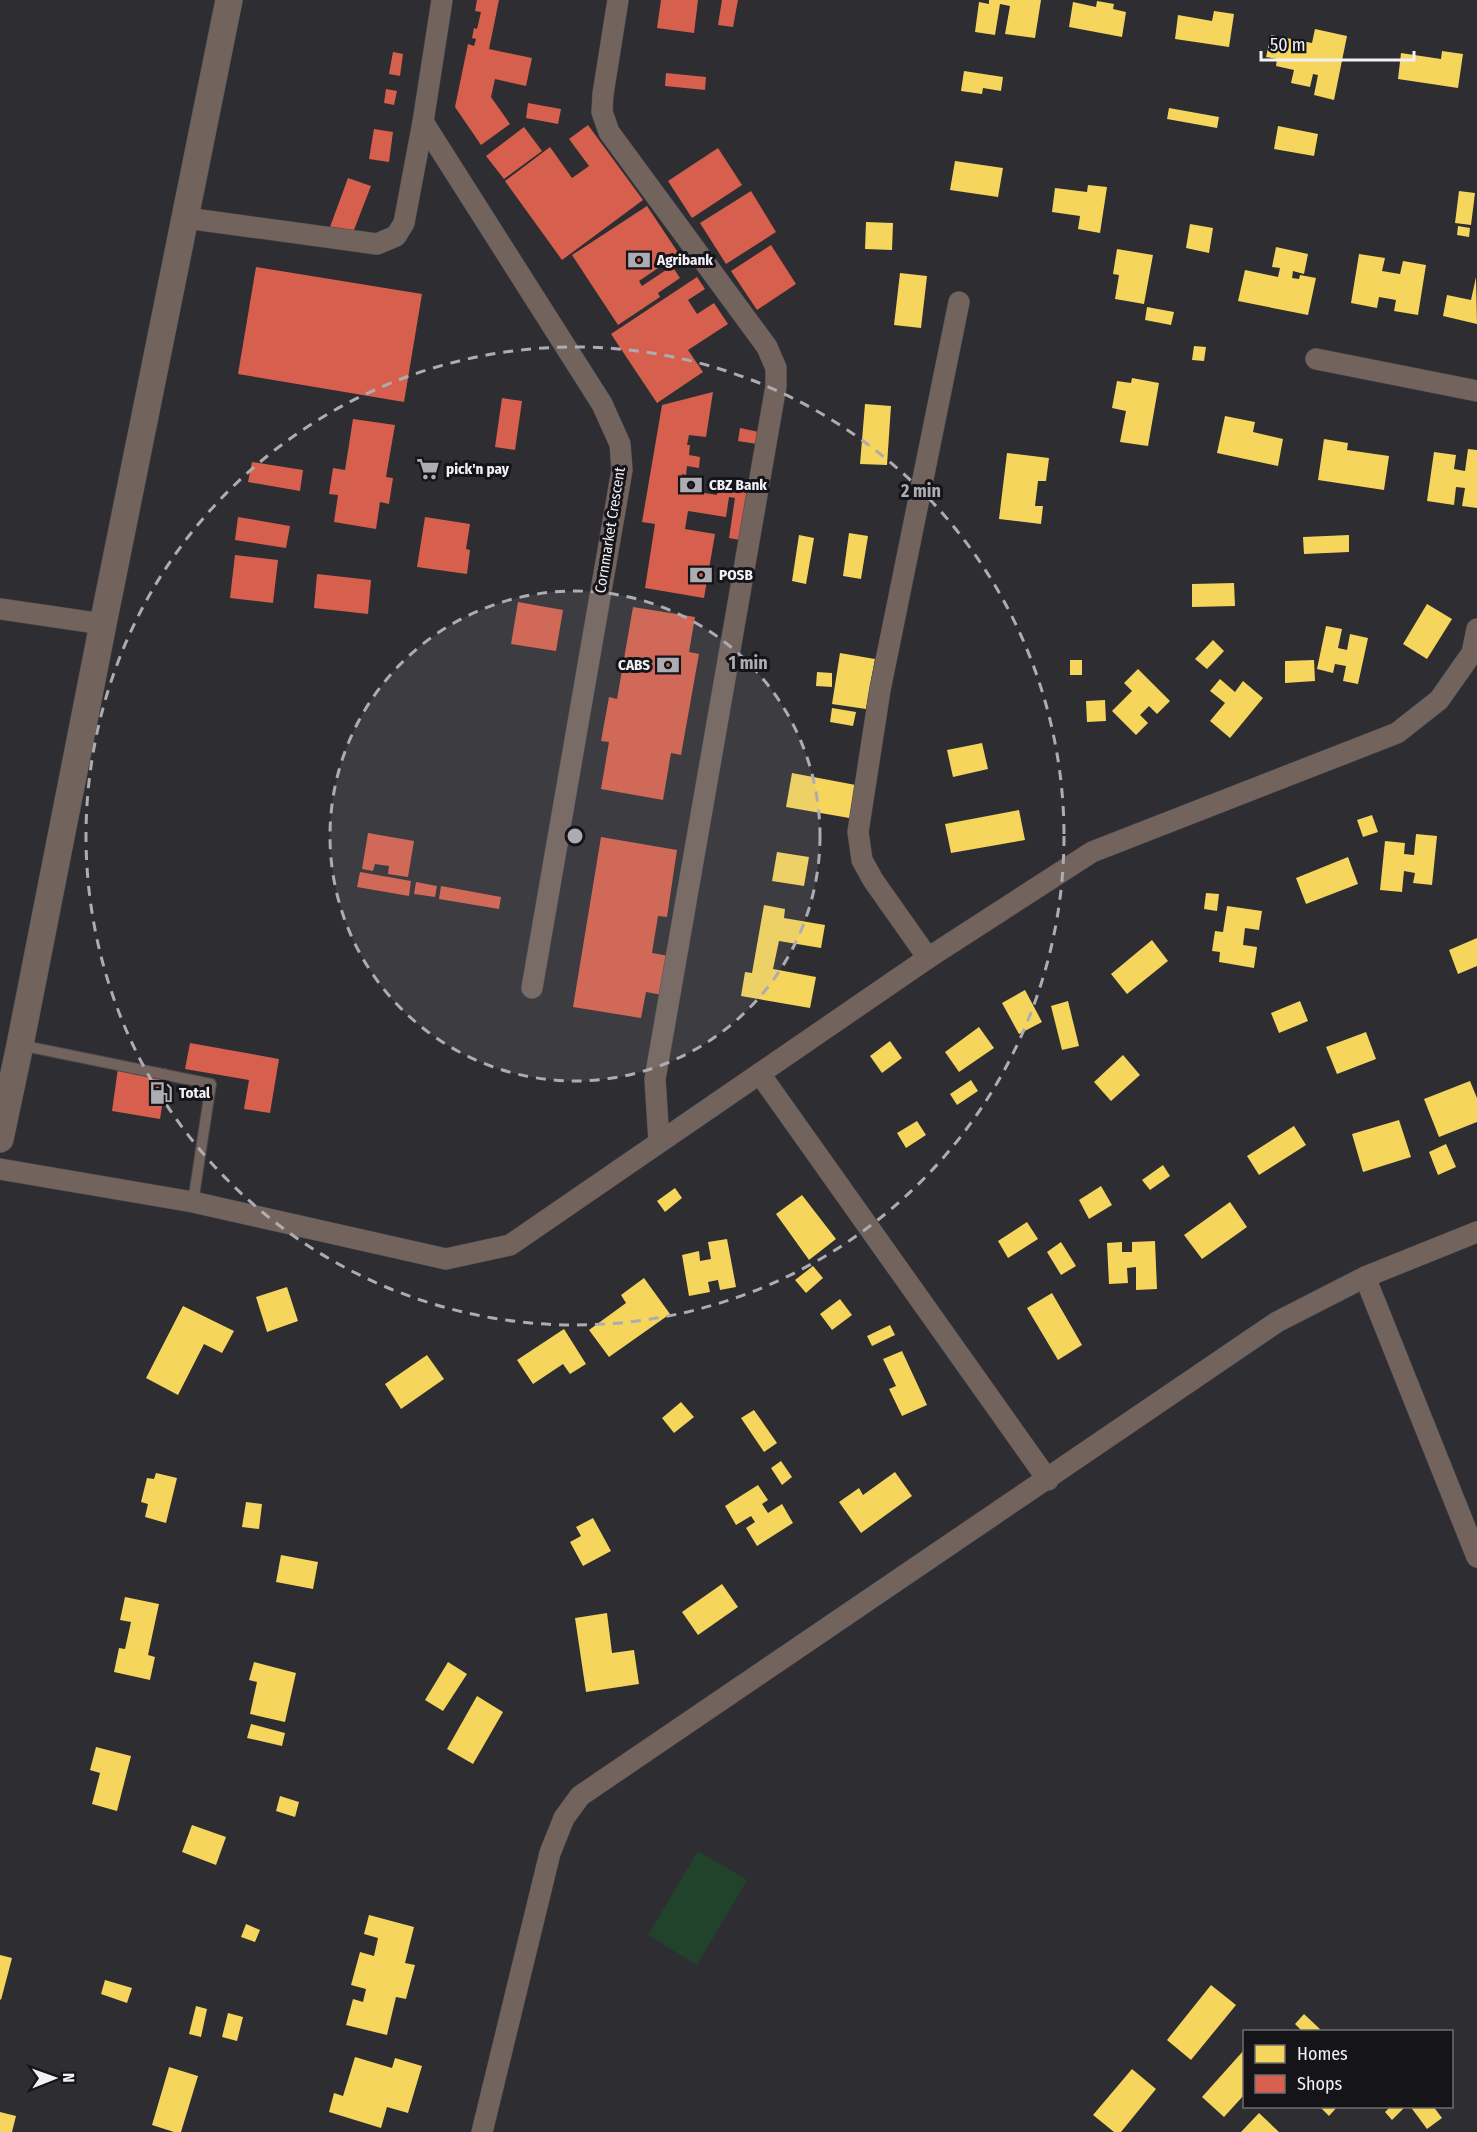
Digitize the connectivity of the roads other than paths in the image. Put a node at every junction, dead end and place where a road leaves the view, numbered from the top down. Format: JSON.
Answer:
{"nodes":[{"id":1,"x":229,"y":0,"type":"edge"},
{"id":2,"x":442,"y":0,"type":"edge"},
{"id":3,"x":618,"y":0,"type":"edge"},
{"id":4,"x":423,"y":122,"type":"junction"},
{"id":5,"x":186,"y":218,"type":"junction"},
{"id":6,"x":959,"y":302,"type":"dead end"},
{"id":7,"x":1316,"y":359,"type":"dead end"},
{"id":8,"x":1477,"y":391,"type":"edge"},
{"id":9,"x":0,"y":609,"type":"edge"},
{"id":10,"x":103,"y":624,"type":"junction"},
{"id":11,"x":1477,"y":629,"type":"edge"},
{"id":12,"x":928,"y":958,"type":"junction"},
{"id":13,"x":532,"y":988,"type":"dead end"},
{"id":14,"x":20,"y":1045,"type":"junction"},
{"id":15,"x":760,"y":1074,"type":"junction"},
{"id":16,"x":0,"y":1139,"type":"edge"},
{"id":17,"x":659,"y":1142,"type":"junction"},
{"id":18,"x":0,"y":1169,"type":"edge"},
{"id":19,"x":193,"y":1202,"type":"junction"},
{"id":20,"x":1477,"y":1232,"type":"edge"},
{"id":21,"x":1365,"y":1277,"type":"junction"},
{"id":22,"x":1048,"y":1480,"type":"junction"},
{"id":23,"x":1477,"y":1557,"type":"edge"},
{"id":24,"x":482,"y":2132,"type":"edge"}],
"edges":[{"from":1,"to":5,"type":"street"},
{"from":2,"to":4,"type":"street"},
{"from":3,"to":17,"type":"street"},
{"from":4,"to":5,"type":"street"},
{"from":4,"to":13,"type":"street","name":"Cornmarket Crescent"},
{"from":5,"to":10,"type":"street"},
{"from":6,"to":12,"type":"street"},
{"from":7,"to":8,"type":"street"},
{"from":9,"to":10,"type":"street"},
{"from":10,"to":14,"type":"street"},
{"from":11,"to":12,"type":"street"},
{"from":12,"to":15,"type":"street"},
{"from":14,"to":16,"type":"street"},
{"from":14,"to":19,"type":"lane"},
{"from":15,"to":17,"type":"street"},
{"from":15,"to":22,"type":"street"},
{"from":17,"to":19,"type":"street"},
{"from":18,"to":19,"type":"street"},
{"from":20,"to":21,"type":"street"},
{"from":21,"to":22,"type":"street"},
{"from":21,"to":23,"type":"street"},
{"from":22,"to":24,"type":"street"}]}
